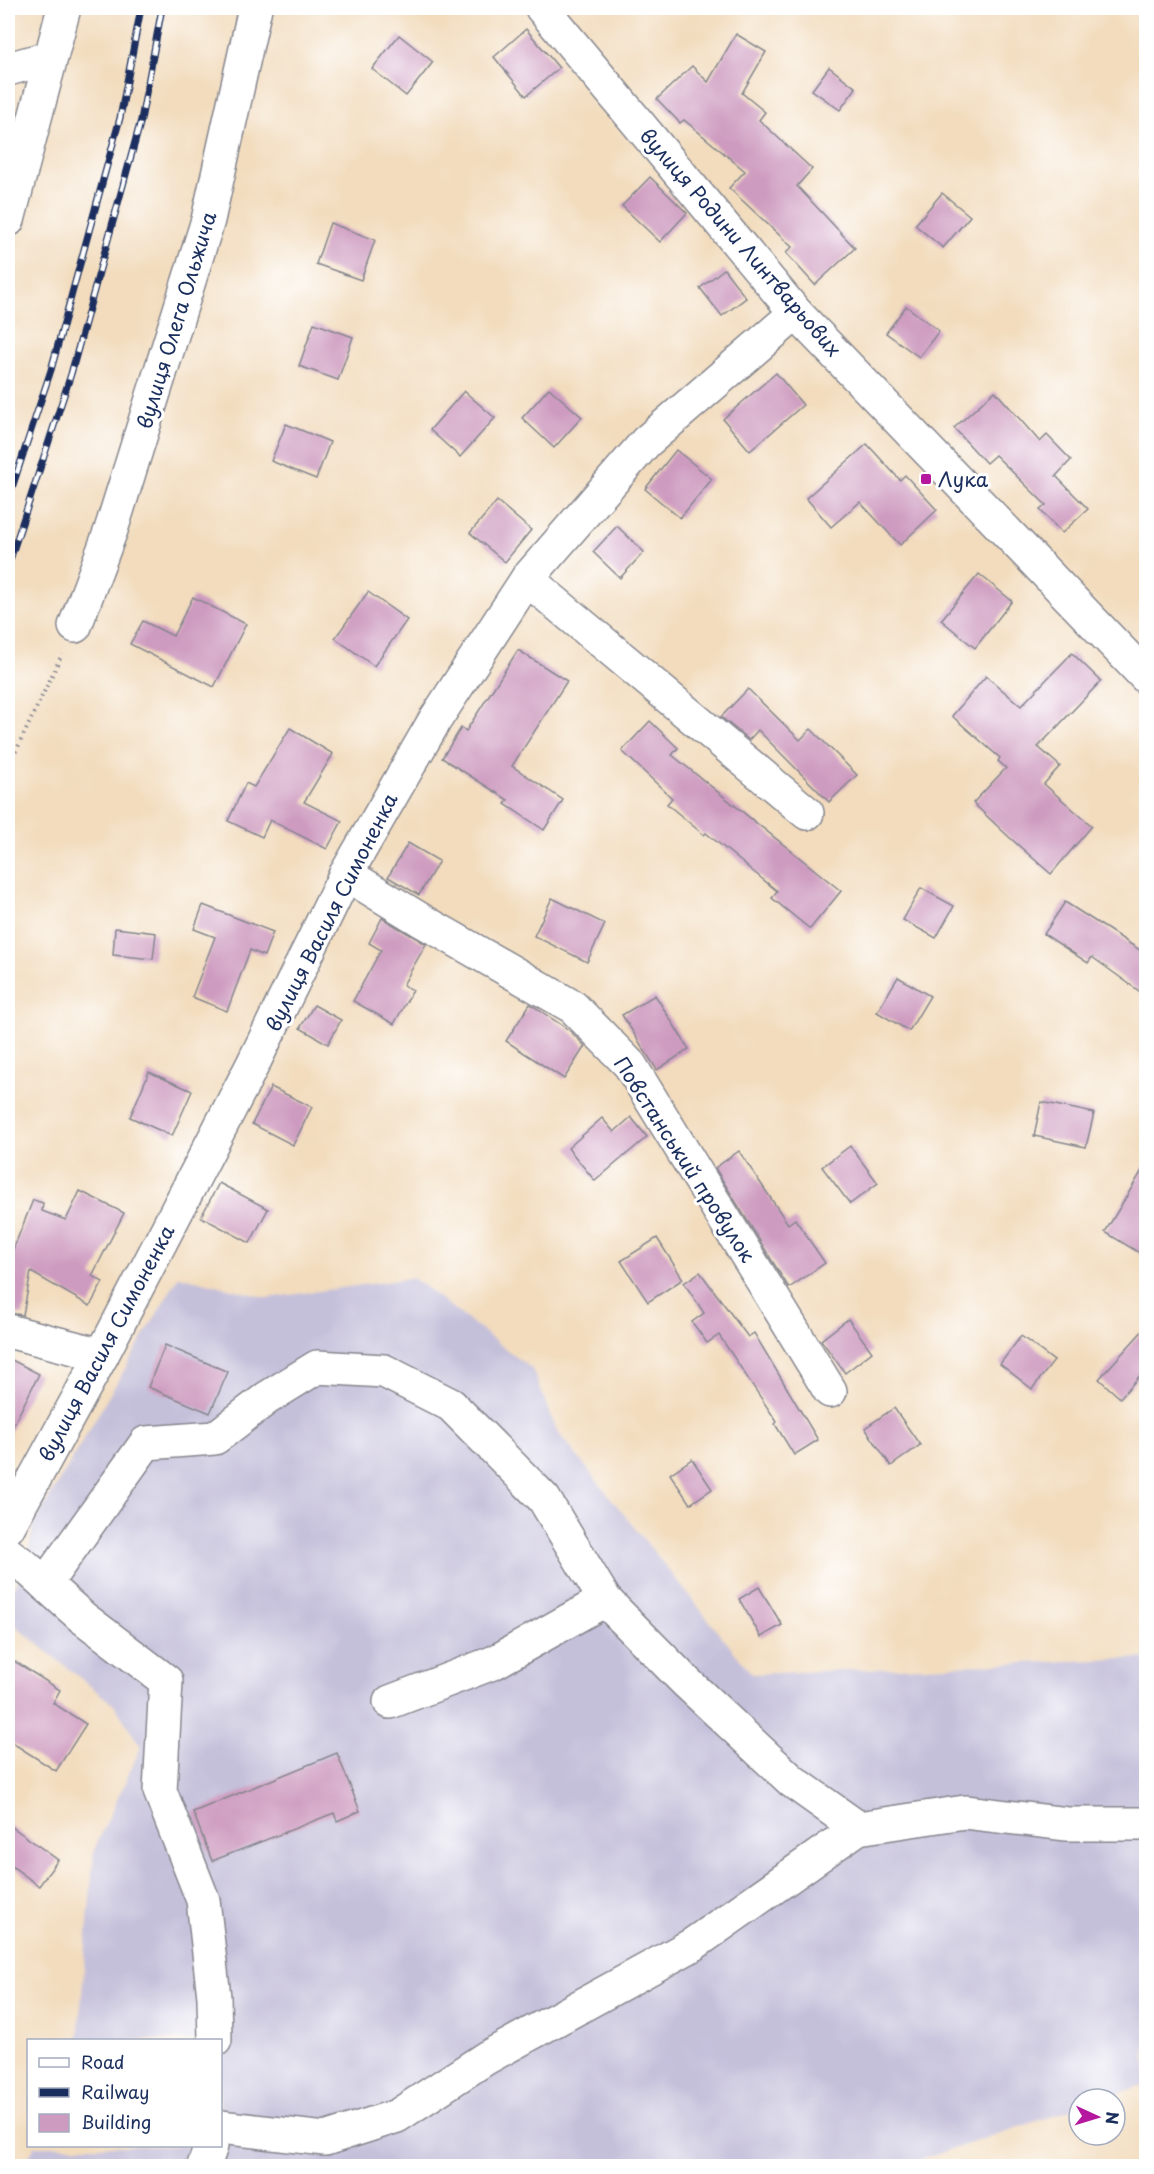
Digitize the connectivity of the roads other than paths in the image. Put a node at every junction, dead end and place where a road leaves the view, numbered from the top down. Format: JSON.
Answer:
{"nodes":[{"id":1,"x":64,"y":8,"type":"edge"},
{"id":2,"x":255,"y":8,"type":"edge"},
{"id":3,"x":542,"y":8,"type":"edge"},
{"id":4,"x":51,"y":57,"type":"junction"},
{"id":5,"x":8,"y":69,"type":"edge"},
{"id":6,"x":8,"y":220,"type":"edge"},
{"id":7,"x":796,"y":313,"type":"junction"},
{"id":8,"x":527,"y":579,"type":"junction"},
{"id":9,"x":75,"y":626,"type":"road end"},
{"id":10,"x":1146,"y":677,"type":"edge"},
{"id":11,"x":807,"y":813,"type":"dead end"},
{"id":12,"x":346,"y":874,"type":"junction"},
{"id":13,"x":8,"y":1331,"type":"edge"},
{"id":14,"x":102,"y":1355,"type":"junction"},
{"id":15,"x":830,"y":1391,"type":"dead end"},
{"id":16,"x":8,"y":1527,"type":"edge"},
{"id":17,"x":8,"y":1554,"type":"edge"},
{"id":18,"x":45,"y":1584,"type":"junction"},
{"id":19,"x":605,"y":1600,"type":"junction"},
{"id":20,"x":390,"y":1702,"type":"dead end"},
{"id":21,"x":1146,"y":1824,"type":"edge"},
{"id":22,"x":858,"y":1828,"type":"junction"},
{"id":23,"x":215,"y":2039,"type":"edge"},
{"id":24,"x":222,"y":2127,"type":"edge"},
{"id":25,"x":210,"y":2147,"type":"edge"},
{"id":26,"x":204,"y":2166,"type":"edge"}],
"edges":[{"from":1,"to":4,"type":"street"},
{"from":2,"to":9,"type":"street","name":"вулиця Олега Ольжича"},
{"from":3,"to":7,"type":"street","name":"вулиця Родини Линтварьових"},
{"from":4,"to":5,"type":"street"},
{"from":4,"to":6,"type":"street"},
{"from":7,"to":8,"type":"street","name":"вулиця Василя Симоненка"},
{"from":7,"to":10,"type":"street","name":"вулиця Родини Линтварьових"},
{"from":8,"to":11,"type":"street"},
{"from":8,"to":12,"type":"street","name":"вулиця Василя Симоненка"},
{"from":12,"to":14,"type":"street","name":"вулиця Василя Симоненка"},
{"from":12,"to":15,"type":"street","name":"Повстанський провулок"},
{"from":13,"to":14,"type":"street"},
{"from":14,"to":16,"type":"street","name":"вулиця Василя Симоненка"},
{"from":17,"to":18,"type":"street"},
{"from":18,"to":19,"type":"street"},
{"from":18,"to":23,"type":"street"},
{"from":19,"to":20,"type":"street"},
{"from":19,"to":22,"type":"street"},
{"from":21,"to":22,"type":"street"},
{"from":22,"to":24,"type":"street"},
{"from":25,"to":26,"type":"street"}]}
